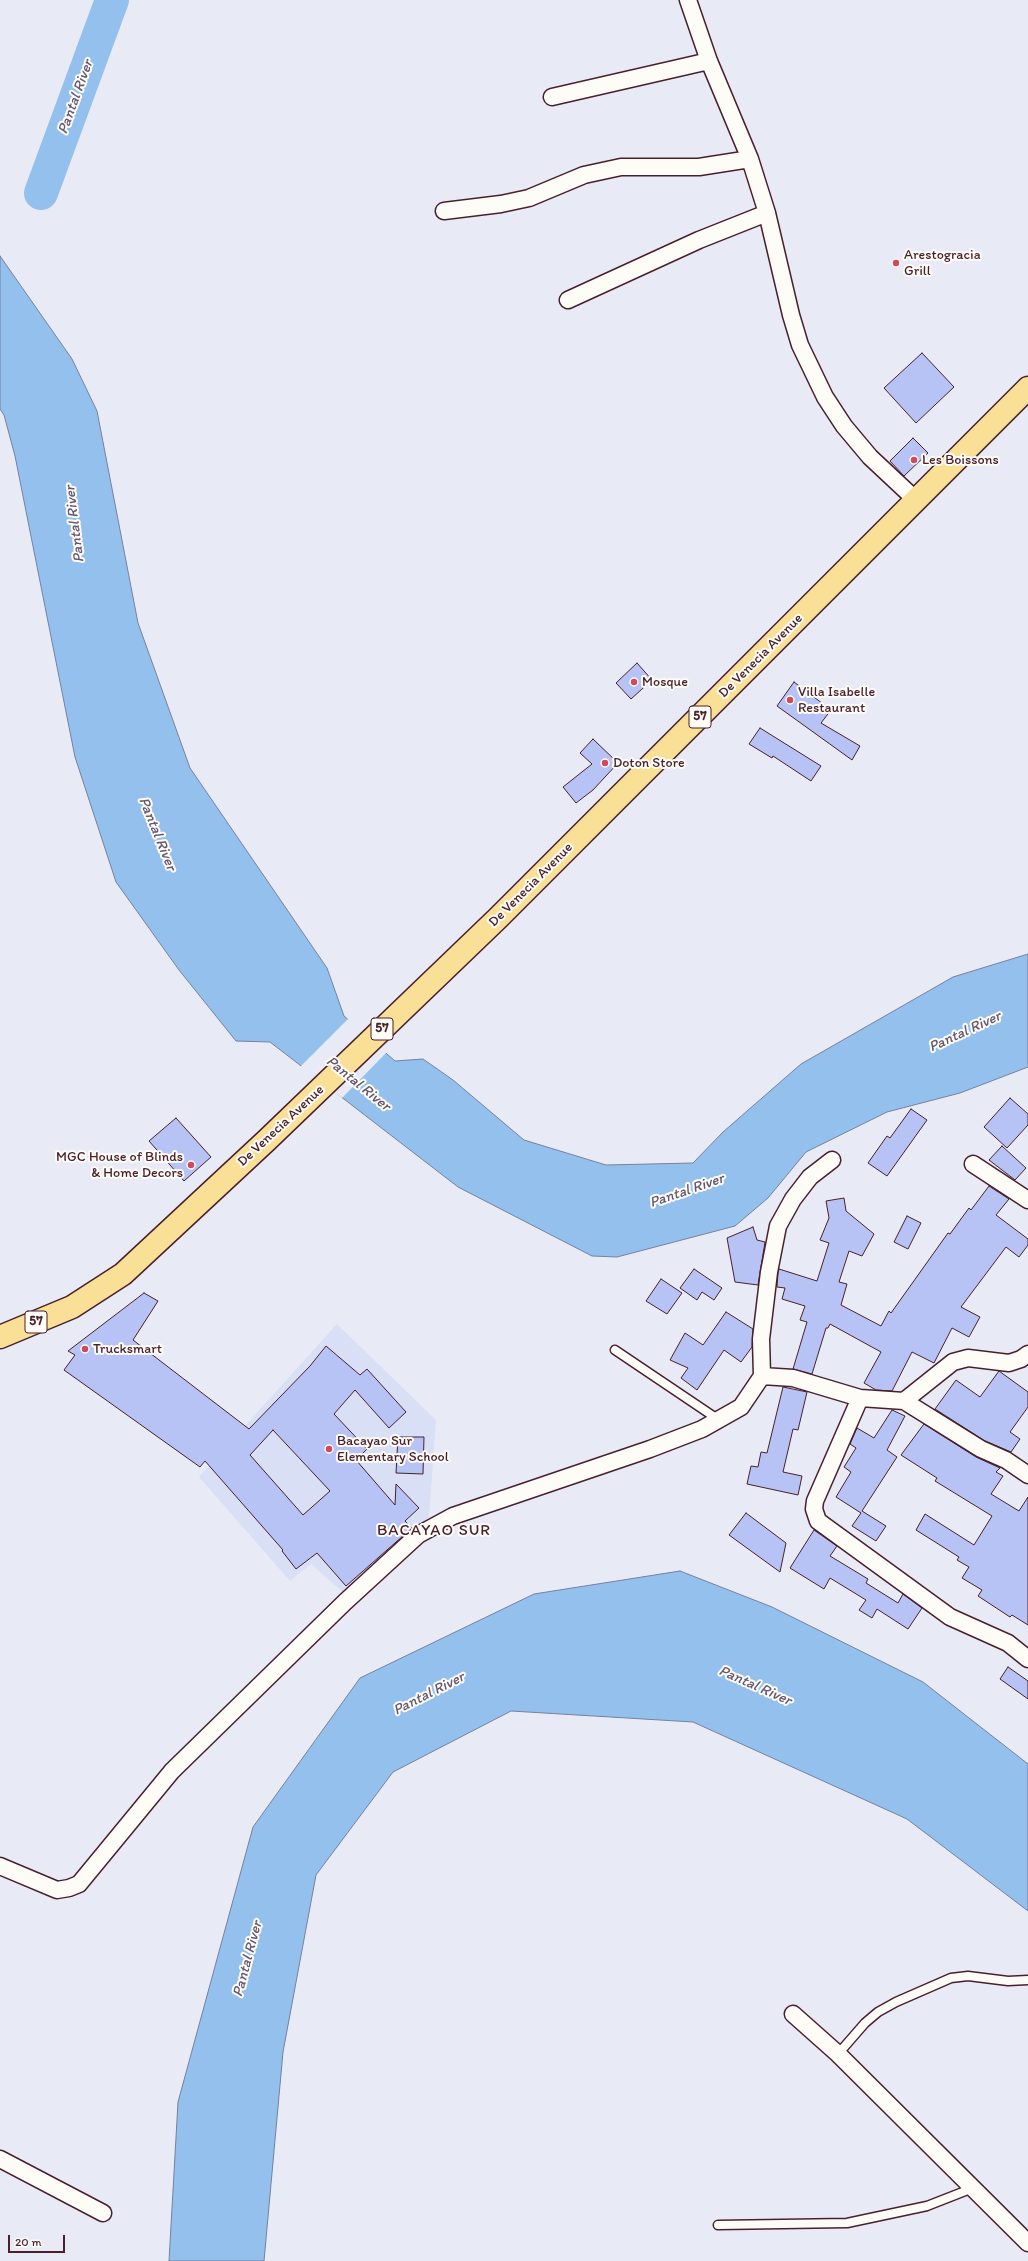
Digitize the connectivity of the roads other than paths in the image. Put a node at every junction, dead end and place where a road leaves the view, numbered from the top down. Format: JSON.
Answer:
{"nodes":[{"id":1,"x":688,"y":0,"type":"edge"},
{"id":2,"x":709,"y":61,"type":"junction"},
{"id":3,"x":552,"y":97,"type":"dead end"},
{"id":4,"x":750,"y":159,"type":"junction"},
{"id":5,"x":444,"y":211,"type":"dead end"},
{"id":6,"x":767,"y":212,"type":"junction"},
{"id":7,"x":568,"y":300,"type":"dead end"},
{"id":8,"x":1028,"y":388,"type":"edge"},
{"id":9,"x":917,"y":501,"type":"junction"},
{"id":10,"x":832,"y":1160,"type":"dead end"},
{"id":11,"x":973,"y":1164,"type":"dead end"},
{"id":12,"x":1028,"y":1200,"type":"edge"},
{"id":13,"x":0,"y":1336,"type":"edge"},
{"id":14,"x":615,"y":1350,"type":"dead end"},
{"id":15,"x":1028,"y":1354,"type":"edge"},
{"id":16,"x":762,"y":1376,"type":"junction"},
{"id":17,"x":860,"y":1398,"type":"junction"},
{"id":18,"x":904,"y":1401,"type":"junction"},
{"id":19,"x":719,"y":1421,"type":"junction"},
{"id":20,"x":1028,"y":1475,"type":"edge"},
{"id":21,"x":1028,"y":1659,"type":"edge"},
{"id":22,"x":0,"y":1866,"type":"edge"},
{"id":23,"x":1028,"y":1980,"type":"edge"},
{"id":24,"x":793,"y":2014,"type":"dead end"},
{"id":25,"x":838,"y":2054,"type":"junction"},
{"id":26,"x":0,"y":2159,"type":"edge"},
{"id":27,"x":973,"y":2188,"type":"junction"},
{"id":28,"x":103,"y":2213,"type":"dead end"},
{"id":29,"x":718,"y":2225,"type":"dead end"},
{"id":30,"x":1028,"y":2243,"type":"edge"}],
"edges":[{"from":1,"to":2,"type":"street"},
{"from":2,"to":3,"type":"street"},
{"from":2,"to":4,"type":"street"},
{"from":4,"to":5,"type":"street"},
{"from":4,"to":6,"type":"street"},
{"from":6,"to":7,"type":"street"},
{"from":6,"to":9,"type":"street"},
{"from":8,"to":9,"type":"highway","name":"De Venecia Avenue","number":"57"},
{"from":9,"to":13,"type":"highway","name":"De Venecia Avenue","number":"57"},
{"from":10,"to":16,"type":"street"},
{"from":11,"to":12,"type":"street"},
{"from":14,"to":19,"type":"lane"},
{"from":15,"to":18,"type":"street"},
{"from":16,"to":17,"type":"street"},
{"from":16,"to":19,"type":"street"},
{"from":17,"to":18,"type":"street"},
{"from":17,"to":21,"type":"street"},
{"from":18,"to":20,"type":"street"},
{"from":19,"to":22,"type":"street"},
{"from":23,"to":25,"type":"lane"},
{"from":24,"to":25,"type":"street"},
{"from":25,"to":27,"type":"street"},
{"from":26,"to":28,"type":"street"},
{"from":27,"to":29,"type":"lane"},
{"from":27,"to":30,"type":"street"}]}
